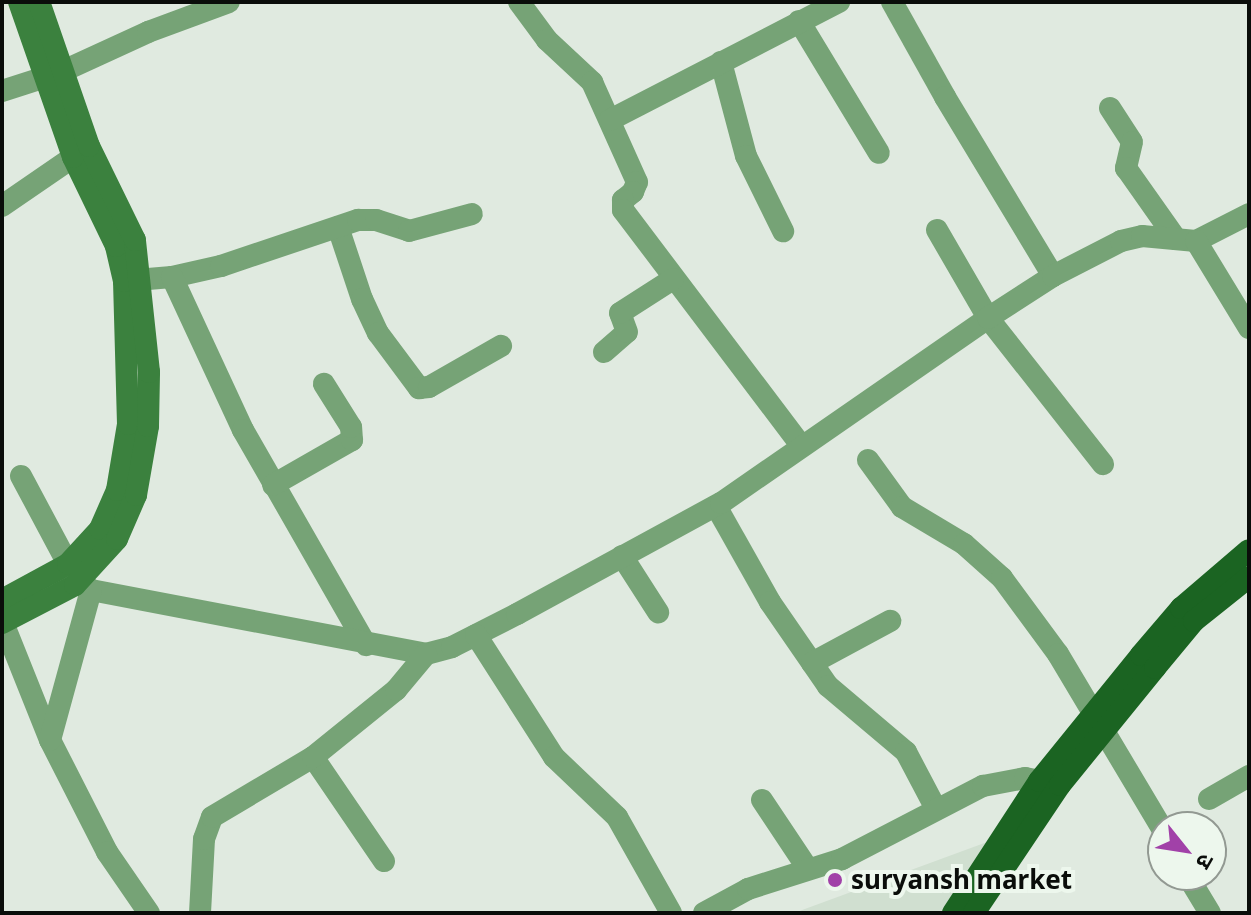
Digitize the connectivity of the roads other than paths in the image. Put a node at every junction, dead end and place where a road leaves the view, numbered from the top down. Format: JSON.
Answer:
{"nodes":[{"id":1,"x":19,"y":2,"type":"edge"},
{"id":2,"x":39,"y":2,"type":"edge"},
{"id":3,"x":229,"y":2,"type":"edge"},
{"id":4,"x":519,"y":2,"type":"edge"},
{"id":5,"x":839,"y":2,"type":"edge"},
{"id":6,"x":892,"y":2,"type":"edge"},
{"id":7,"x":799,"y":21,"type":"junction"},
{"id":8,"x":721,"y":62,"type":"junction"},
{"id":9,"x":52,"y":76,"type":"junction"},
{"id":10,"x":2,"y":91,"type":"edge"},
{"id":11,"x":1110,"y":108,"type":"dead end"},
{"id":12,"x":610,"y":120,"type":"junction"},
{"id":13,"x":81,"y":152,"type":"junction"},
{"id":14,"x":879,"y":153,"type":"dead end"},
{"id":15,"x":2,"y":206,"type":"edge"},
{"id":16,"x":472,"y":214,"type":"dead end"},
{"id":17,"x":1249,"y":214,"type":"edge"},
{"id":18,"x":338,"y":227,"type":"junction"},
{"id":19,"x":937,"y":230,"type":"dead end"},
{"id":20,"x":783,"y":231,"type":"dead end"},
{"id":21,"x":1186,"y":240,"type":"junction"},
{"id":22,"x":1053,"y":276,"type":"junction"},
{"id":23,"x":172,"y":277,"type":"junction"},
{"id":24,"x":673,"y":279,"type":"junction"},
{"id":25,"x":132,"y":281,"type":"junction"},
{"id":26,"x":988,"y":318,"type":"junction"},
{"id":27,"x":1249,"y":328,"type":"edge"},
{"id":28,"x":501,"y":346,"type":"dead end"},
{"id":29,"x":604,"y":352,"type":"dead end"},
{"id":30,"x":324,"y":384,"type":"dead end"},
{"id":31,"x":801,"y":445,"type":"junction"},
{"id":32,"x":868,"y":460,"type":"dead end"},
{"id":33,"x":1103,"y":464,"type":"dead end"},
{"id":34,"x":21,"y":476,"type":"dead end"},
{"id":35,"x":273,"y":485,"type":"junction"},
{"id":36,"x":716,"y":506,"type":"junction"},
{"id":37,"x":1249,"y":550,"type":"edge"},
{"id":38,"x":622,"y":556,"type":"junction"},
{"id":39,"x":1249,"y":577,"type":"edge"},
{"id":40,"x":72,"y":578,"type":"junction"},
{"id":41,"x":658,"y":612,"type":"dead end"},
{"id":42,"x":2,"y":616,"type":"edge"},
{"id":43,"x":890,"y":621,"type":"dead end"},
{"id":44,"x":476,"y":635,"type":"junction"},
{"id":45,"x":366,"y":645,"type":"junction"},
{"id":46,"x":426,"y":654,"type":"junction"},
{"id":47,"x":812,"y":663,"type":"junction"},
{"id":48,"x":1098,"y":724,"type":"junction"},
{"id":49,"x":50,"y":740,"type":"junction"},
{"id":50,"x":313,"y":757,"type":"junction"},
{"id":51,"x":1249,"y":776,"type":"edge"},
{"id":52,"x":1050,"y":783,"type":"junction"},
{"id":53,"x":1209,"y":799,"type":"dead end"},
{"id":54,"x":762,"y":800,"type":"dead end"},
{"id":55,"x":936,"y":809,"type":"junction"},
{"id":56,"x":1151,"y":811,"type":"edge"},
{"id":57,"x":384,"y":861,"type":"dead end"},
{"id":58,"x":808,"y":869,"type":"junction"},
{"id":59,"x":1197,"y":891,"type":"edge"},
{"id":60,"x":149,"y":913,"type":"edge"},
{"id":61,"x":200,"y":913,"type":"edge"},
{"id":62,"x":671,"y":913,"type":"edge"},
{"id":63,"x":704,"y":913,"type":"edge"},
{"id":64,"x":953,"y":913,"type":"edge"},
{"id":65,"x":974,"y":913,"type":"edge"},
{"id":66,"x":1210,"y":913,"type":"edge"}],
"edges":[{"from":1,"to":9,"type":"main road"},
{"from":2,"to":9,"type":"main road"},
{"from":3,"to":9,"type":"street"},
{"from":4,"to":12,"type":"street"},
{"from":5,"to":7,"type":"street"},
{"from":6,"to":22,"type":"street"},
{"from":7,"to":8,"type":"street"},
{"from":7,"to":14,"type":"street"},
{"from":8,"to":12,"type":"street"},
{"from":8,"to":20,"type":"street"},
{"from":9,"to":10,"type":"street"},
{"from":9,"to":13,"type":"main road"},
{"from":11,"to":21,"type":"street"},
{"from":12,"to":24,"type":"street"},
{"from":13,"to":15,"type":"street"},
{"from":13,"to":25,"type":"main road"},
{"from":16,"to":18,"type":"street"},
{"from":17,"to":21,"type":"street"},
{"from":18,"to":23,"type":"street"},
{"from":18,"to":28,"type":"street"},
{"from":19,"to":26,"type":"street"},
{"from":21,"to":22,"type":"street"},
{"from":21,"to":27,"type":"street"},
{"from":22,"to":26,"type":"street"},
{"from":23,"to":25,"type":"street"},
{"from":23,"to":35,"type":"street"},
{"from":24,"to":29,"type":"street"},
{"from":24,"to":31,"type":"street"},
{"from":25,"to":40,"type":"main road"},
{"from":26,"to":31,"type":"street"},
{"from":26,"to":33,"type":"street"},
{"from":30,"to":35,"type":"street"},
{"from":31,"to":36,"type":"street"},
{"from":32,"to":48,"type":"street"},
{"from":34,"to":40,"type":"street"},
{"from":35,"to":45,"type":"street"},
{"from":36,"to":38,"type":"street"},
{"from":36,"to":47,"type":"street"},
{"from":37,"to":48,"type":"main road"},
{"from":38,"to":41,"type":"street"},
{"from":38,"to":44,"type":"street"},
{"from":39,"to":48,"type":"main road"},
{"from":40,"to":42,"type":"main road"},
{"from":40,"to":45,"type":"street"},
{"from":40,"to":49,"type":"street"},
{"from":42,"to":49,"type":"street"},
{"from":43,"to":47,"type":"street"},
{"from":44,"to":46,"type":"street"},
{"from":44,"to":62,"type":"street"},
{"from":45,"to":46,"type":"street"},
{"from":46,"to":50,"type":"street"},
{"from":47,"to":55,"type":"street"},
{"from":48,"to":52,"type":"main road"},
{"from":48,"to":56,"type":"street"},
{"from":49,"to":60,"type":"street"},
{"from":50,"to":57,"type":"street"},
{"from":50,"to":61,"type":"street"},
{"from":51,"to":53,"type":"street"},
{"from":52,"to":55,"type":"street"},
{"from":52,"to":64,"type":"main road"},
{"from":52,"to":65,"type":"main road"},
{"from":54,"to":58,"type":"street"},
{"from":55,"to":58,"type":"street"},
{"from":58,"to":63,"type":"street"},
{"from":59,"to":66,"type":"street"}]}
